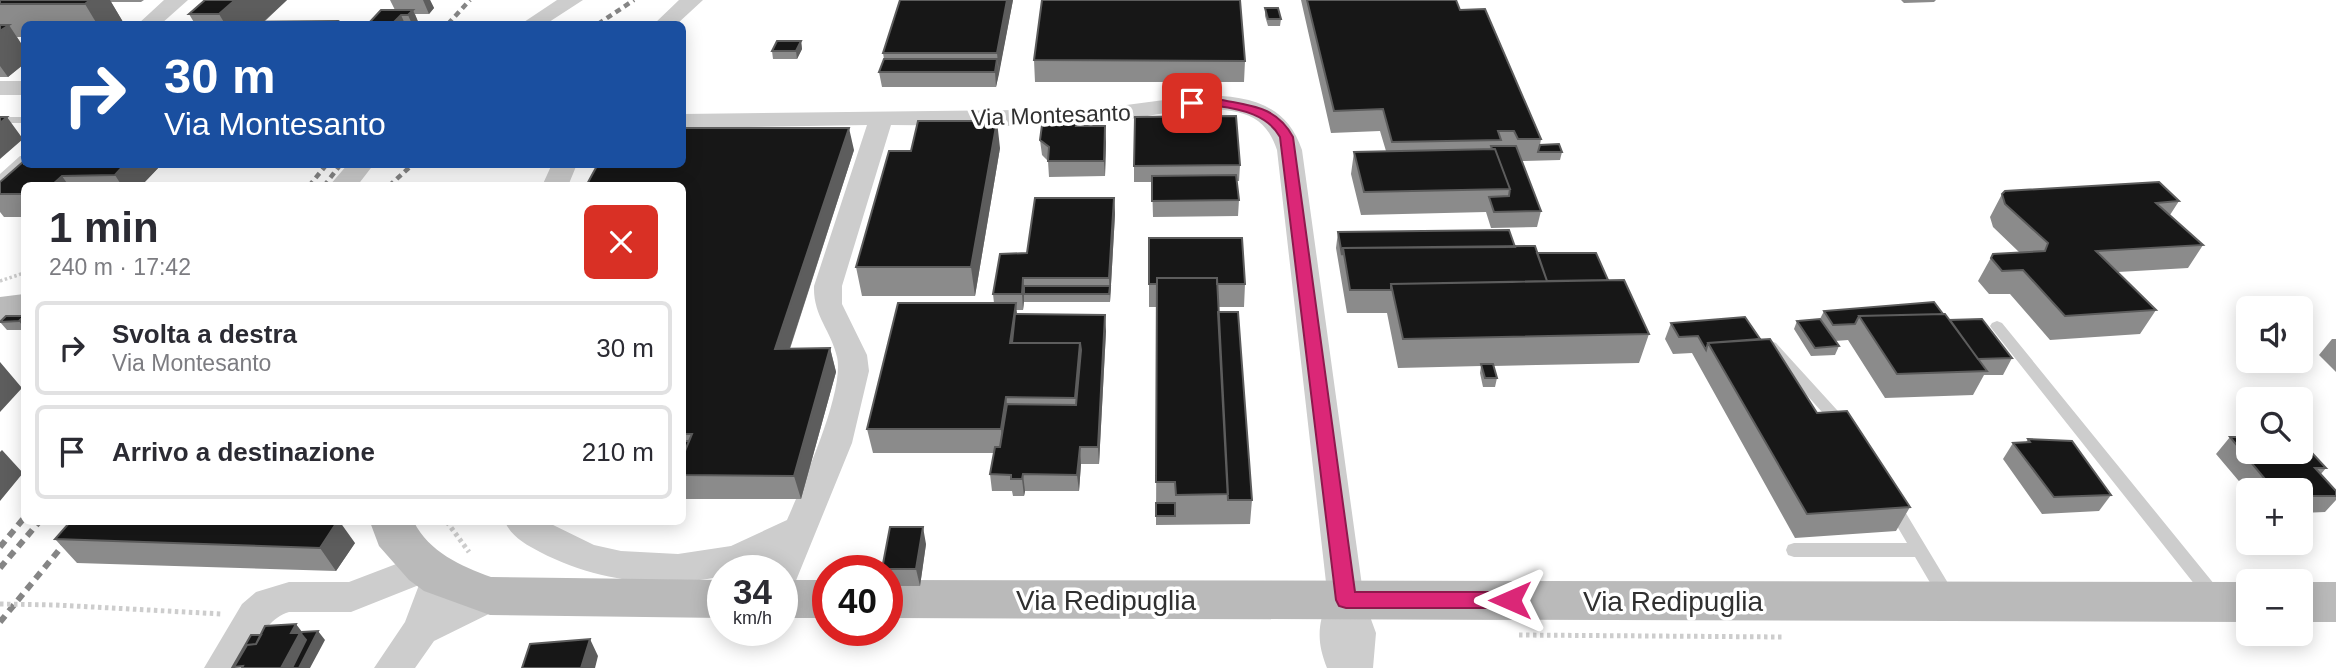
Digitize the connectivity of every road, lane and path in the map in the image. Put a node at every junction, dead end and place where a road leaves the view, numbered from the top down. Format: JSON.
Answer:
{"nodes":[{"id":1,"x":177,"y":0,"type":"edge"},
{"id":2,"x":572,"y":0,"type":"edge"},
{"id":3,"x":692,"y":0,"type":"edge"},
{"id":4,"x":152,"y":21,"type":"edge"},
{"id":5,"x":537,"y":21,"type":"edge"},
{"id":6,"x":668,"y":21,"type":"edge"},
{"id":7,"x":0,"y":88,"type":"edge"},
{"id":8,"x":21,"y":88,"type":"edge"},
{"id":9,"x":688,"y":117,"type":"edge"},
{"id":10,"x":881,"y":118,"type":"junction"},
{"id":11,"x":0,"y":120,"type":"edge"},
{"id":12,"x":21,"y":120,"type":"edge"},
{"id":13,"x":21,"y":162,"type":"edge"},
{"id":14,"x":358,"y":168,"type":"edge"},
{"id":15,"x":0,"y":180,"type":"edge"},
{"id":16,"x":346,"y":182,"type":"edge"},
{"id":17,"x":21,"y":274,"type":"edge"},
{"id":18,"x":0,"y":281,"type":"edge"},
{"id":19,"x":21,"y":306,"type":"edge"},
{"id":20,"x":0,"y":309,"type":"edge"},
{"id":21,"x":1997,"y":326,"type":"dead end"},
{"id":22,"x":1769,"y":343,"type":"edge"},
{"id":23,"x":1850,"y":434,"type":"edge"},
{"id":24,"x":1885,"y":492,"type":"edge"},
{"id":25,"x":393,"y":525,"type":"edge"},
{"id":26,"x":449,"y":525,"type":"edge"},
{"id":27,"x":527,"y":525,"type":"edge"},
{"id":28,"x":799,"y":530,"type":"junction"},
{"id":29,"x":1794,"y":550,"type":"dead end"},
{"id":30,"x":1920,"y":550,"type":"junction"},
{"id":31,"x":789,"y":555,"type":"edge"},
{"id":32,"x":432,"y":573,"type":"junction"},
{"id":33,"x":484,"y":576,"type":"junction"},
{"id":34,"x":707,"y":597,"type":"edge"},
{"id":35,"x":903,"y":599,"type":"edge"},
{"id":36,"x":1346,"y":600,"type":"junction"},
{"id":37,"x":1951,"y":602,"type":"junction"},
{"id":38,"x":2234,"y":602,"type":"edge"},
{"id":39,"x":2313,"y":602,"type":"edge"},
{"id":40,"x":2336,"y":603,"type":"edge"},
{"id":41,"x":0,"y":604,"type":"edge"},
{"id":42,"x":256,"y":615,"type":"junction"},
{"id":43,"x":421,"y":630,"type":"junction"},
{"id":44,"x":223,"y":668,"type":"edge"},
{"id":45,"x":393,"y":668,"type":"edge"},
{"id":46,"x":1346,"y":668,"type":"edge"},
{"id":47,"x":1354,"y":668,"type":"edge"}],
"edges":[{"from":1,"to":4,"type":"street"},
{"from":2,"to":5,"type":"street"},
{"from":3,"to":6,"type":"street"},
{"from":7,"to":8,"type":"street"},
{"from":9,"to":10,"type":"street","name":"Via Montesanto"},
{"from":10,"to":28,"type":"street"},
{"from":10,"to":36,"type":"street","name":"Via Montesanto"},
{"from":11,"to":12,"type":"lane"},
{"from":13,"to":15,"type":"lane"},
{"from":14,"to":16,"type":"street"},
{"from":17,"to":18,"type":"path"},
{"from":19,"to":20,"type":"street"},
{"from":21,"to":38,"type":"lane"},
{"from":22,"to":23,"type":"lane"},
{"from":24,"to":30,"type":"lane"},
{"from":25,"to":32,"type":"street"},
{"from":26,"to":33,"type":"path"},
{"from":27,"to":28,"type":"street"},
{"from":28,"to":31,"type":"street"},
{"from":29,"to":30,"type":"lane"},
{"from":30,"to":37,"type":"lane"},
{"from":32,"to":33,"type":"street"},
{"from":32,"to":42,"type":"street"},
{"from":32,"to":43,"type":"street"},
{"from":33,"to":34,"type":"street"},
{"from":33,"to":43,"type":"street"},
{"from":35,"to":36,"type":"street","name":"Via Redipuglia"},
{"from":36,"to":37,"type":"street","name":"Via Redipuglia"},
{"from":36,"to":46,"type":"street"},
{"from":36,"to":47,"type":"street"},
{"from":37,"to":38,"type":"street","name":"Via Redipuglia"},
{"from":39,"to":40,"type":"street"},
{"from":41,"to":42,"type":"path","bridge":true},
{"from":42,"to":44,"type":"street"},
{"from":43,"to":45,"type":"street"}]}
